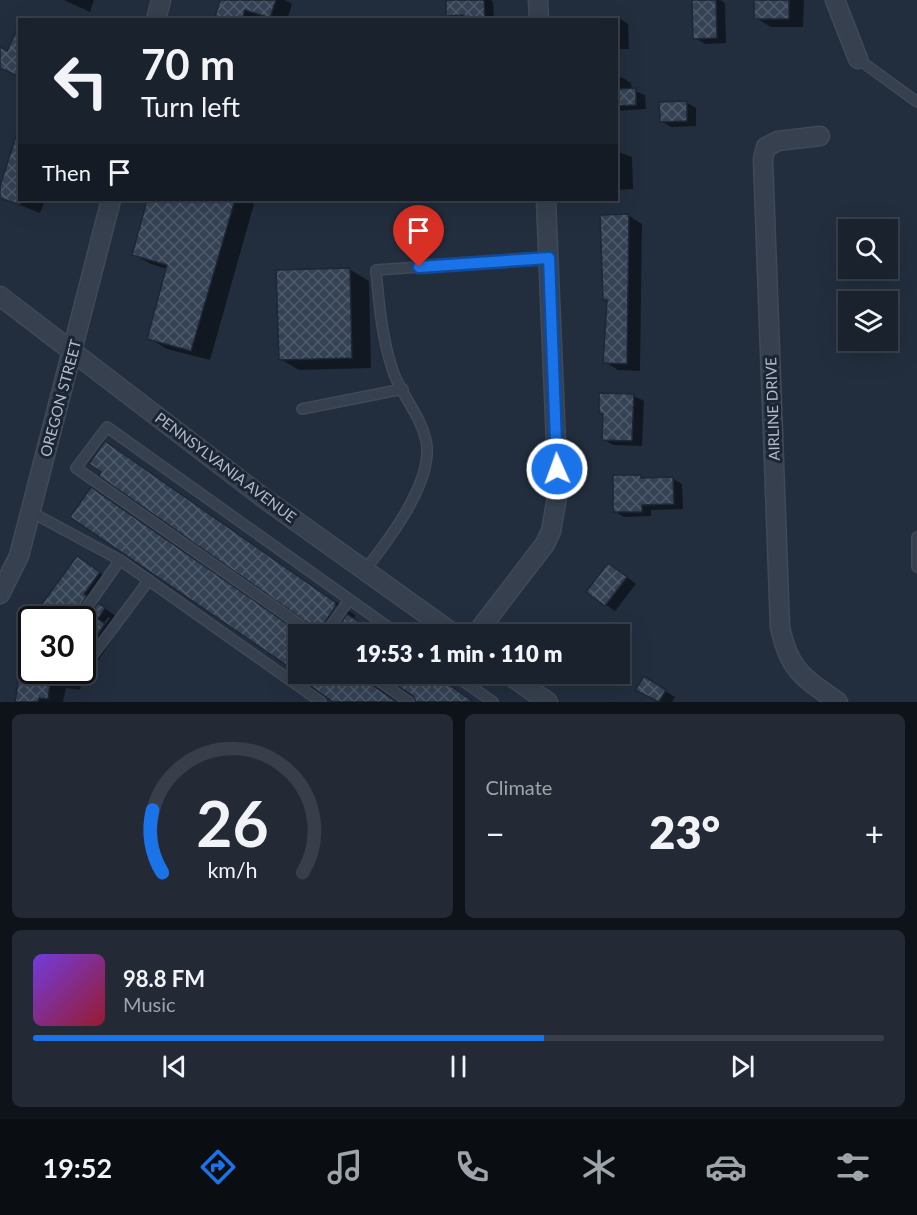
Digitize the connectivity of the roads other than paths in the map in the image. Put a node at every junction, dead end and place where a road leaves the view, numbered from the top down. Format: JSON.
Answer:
{"nodes":[{"id":1,"x":161,"y":0,"type":"edge"},
{"id":2,"x":538,"y":0,"type":"edge"},
{"id":3,"x":836,"y":0,"type":"edge"},
{"id":4,"x":156,"y":18,"type":"edge"},
{"id":5,"x":539,"y":18,"type":"edge"},
{"id":6,"x":858,"y":59,"type":"joint"},
{"id":7,"x":917,"y":102,"type":"edge"},
{"id":8,"x":820,"y":136,"type":"dead end"},
{"id":9,"x":111,"y":201,"type":"edge"},
{"id":10,"x":546,"y":201,"type":"edge"},
{"id":11,"x":549,"y":258,"type":"junction"},
{"id":12,"x":0,"y":296,"type":"edge"},
{"id":13,"x":73,"y":351,"type":"junction"},
{"id":14,"x":403,"y":389,"type":"junction"},
{"id":15,"x":302,"y":410,"type":"dead end"},
{"id":16,"x":31,"y":512,"type":"junction"},
{"id":17,"x":917,"y":537,"type":"edge"},
{"id":18,"x":120,"y":560,"type":"junction"},
{"id":19,"x":917,"y":567,"type":"edge"},
{"id":20,"x":365,"y":570,"type":"junction"},
{"id":21,"x":149,"y":580,"type":"junction"},
{"id":22,"x":0,"y":594,"type":"edge"},
{"id":23,"x":350,"y":600,"type":"junction"},
{"id":24,"x":88,"y":606,"type":"edge"},
{"id":25,"x":299,"y":624,"type":"edge"},
{"id":26,"x":332,"y":624,"type":"edge"},
{"id":27,"x":384,"y":624,"type":"edge"},
{"id":28,"x":440,"y":624,"type":"edge"},
{"id":29,"x":484,"y":624,"type":"edge"},
{"id":30,"x":96,"y":651,"type":"edge"},
{"id":31,"x":288,"y":679,"type":"edge"},
{"id":32,"x":295,"y":684,"type":"edge"},
{"id":33,"x":383,"y":684,"type":"edge"},
{"id":34,"x":467,"y":684,"type":"edge"},
{"id":35,"x":522,"y":684,"type":"edge"},
{"id":36,"x":321,"y":702,"type":"edge"},
{"id":37,"x":409,"y":702,"type":"edge"},
{"id":38,"x":493,"y":702,"type":"edge"},
{"id":39,"x":548,"y":702,"type":"edge"},
{"id":40,"x":838,"y":702,"type":"edge"}],
"edges":[{"from":1,"to":4,"type":"street"},
{"from":2,"to":5,"type":"street"},
{"from":3,"to":6,"type":"street"},
{"from":6,"to":7,"type":"lane"},
{"from":8,"to":40,"type":"street","name":"AIRLINE DRIVE"},
{"from":9,"to":13,"type":"street","name":"OREGON STREET"},
{"from":10,"to":11,"type":"street"},
{"from":11,"to":14,"type":"lane"},
{"from":11,"to":29,"type":"street"},
{"from":12,"to":13,"type":"street","name":"PENNSYLVANIA AVENUE"},
{"from":13,"to":16,"type":"street","name":"OREGON STREET"},
{"from":13,"to":20,"type":"street","name":"PENNSYLVANIA AVENUE"},
{"from":14,"to":15,"type":"lane"},
{"from":14,"to":20,"type":"lane"},
{"from":16,"to":18,"type":"lane"},
{"from":16,"to":22,"type":"street","name":"OREGON STREET"},
{"from":17,"to":19,"type":"lane"},
{"from":18,"to":21,"type":"lane"},
{"from":18,"to":24,"type":"lane"},
{"from":20,"to":28,"type":"street","name":"PENNSYLVANIA AVENUE"},
{"from":21,"to":30,"type":"lane"},
{"from":21,"to":31,"type":"lane"},
{"from":23,"to":25,"type":"lane"},
{"from":23,"to":26,"type":"lane"},
{"from":23,"to":27,"type":"lane"},
{"from":32,"to":36,"type":"lane"},
{"from":33,"to":37,"type":"lane"},
{"from":34,"to":38,"type":"lane"},
{"from":35,"to":39,"type":"street"}]}
